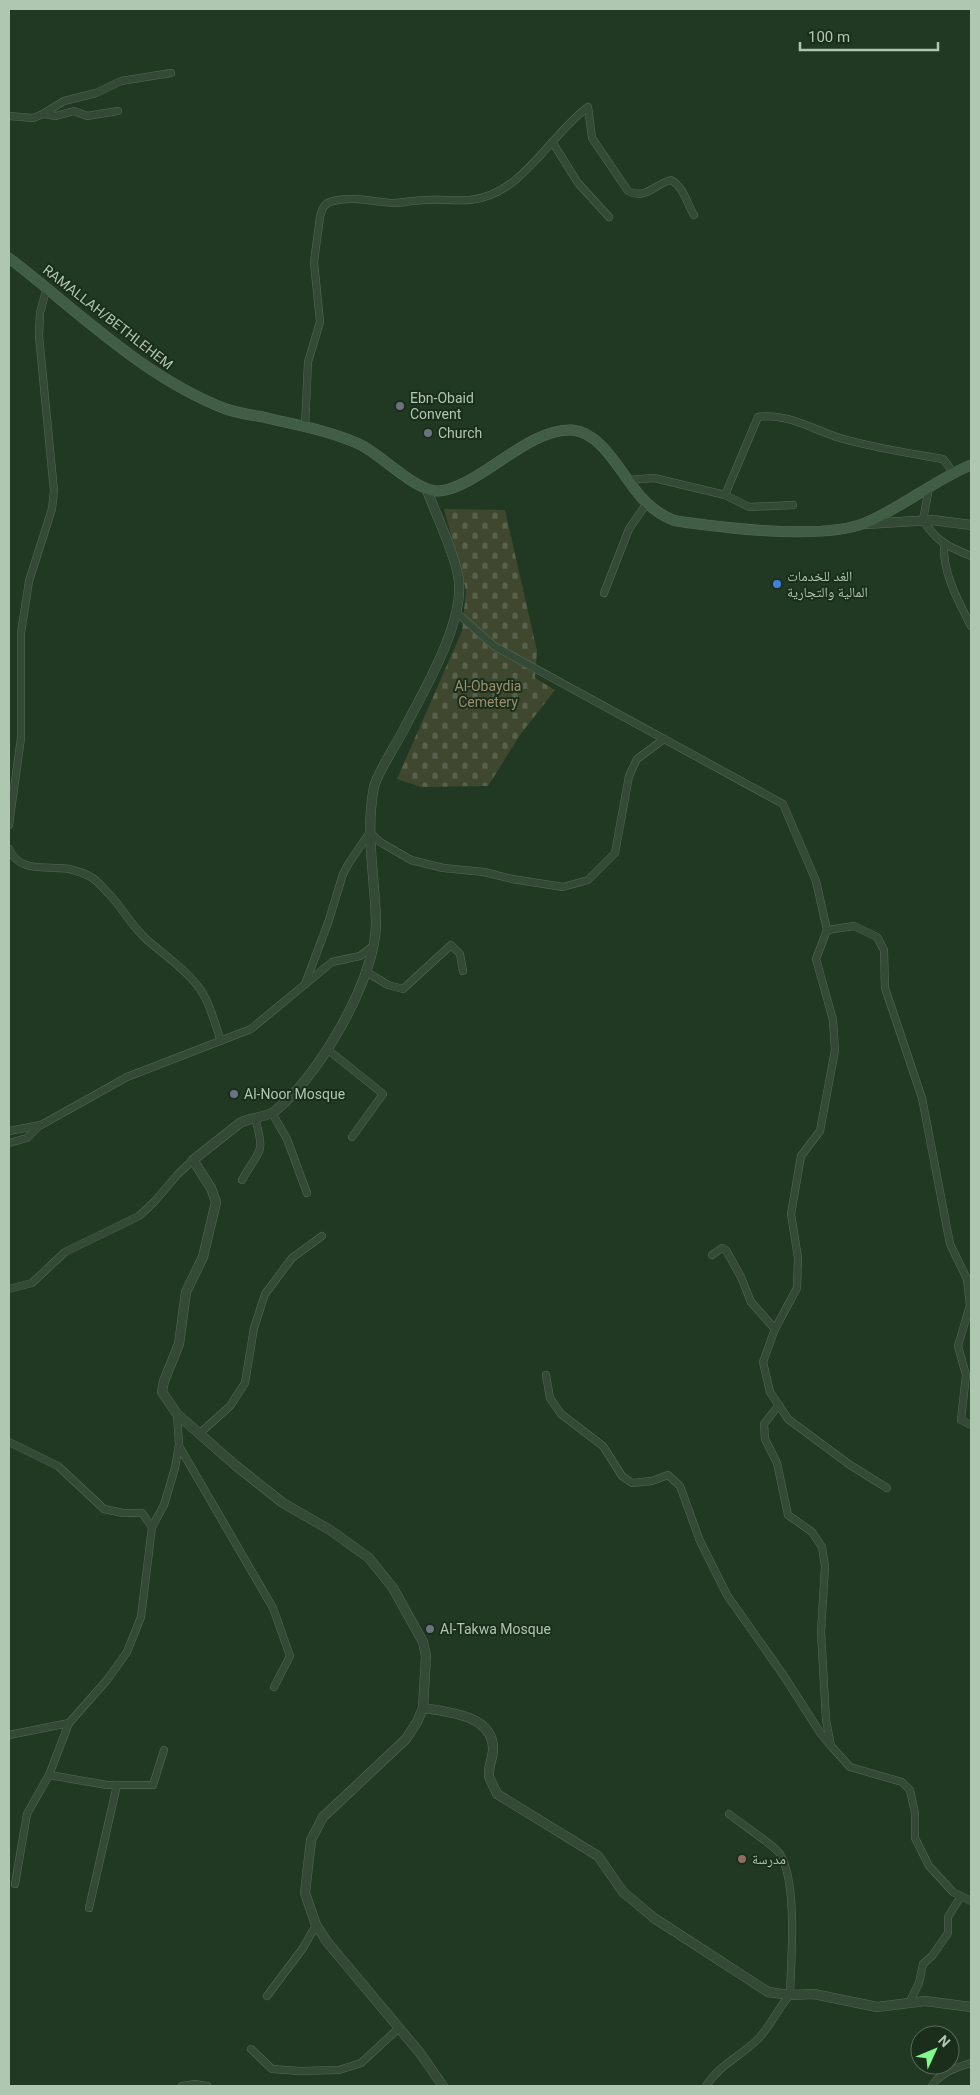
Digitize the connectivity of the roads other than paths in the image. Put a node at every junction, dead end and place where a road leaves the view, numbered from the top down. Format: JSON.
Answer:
{"nodes":[{"id":1,"x":171,"y":73,"type":"dead end"},
{"id":2,"x":118,"y":111,"type":"dead end"},
{"id":3,"x":43,"y":114,"type":"junction"},
{"id":4,"x":9,"y":116,"type":"edge"},
{"id":5,"x":553,"y":143,"type":"junction"},
{"id":6,"x":694,"y":215,"type":"dead end"},
{"id":7,"x":609,"y":217,"type":"dead end"},
{"id":8,"x":9,"y":258,"type":"edge"},
{"id":9,"x":47,"y":287,"type":"junction"},
{"id":10,"x":305,"y":427,"type":"junction"},
{"id":11,"x":971,"y":464,"type":"edge"},
{"id":12,"x":953,"y":472,"type":"junction"},
{"id":13,"x":628,"y":480,"type":"junction"},
{"id":14,"x":929,"y":488,"type":"junction"},
{"id":15,"x":427,"y":490,"type":"junction"},
{"id":16,"x":724,"y":496,"type":"junction"},
{"id":17,"x":647,"y":503,"type":"junction"},
{"id":18,"x":793,"y":505,"type":"dead end"},
{"id":19,"x":923,"y":520,"type":"junction"},
{"id":20,"x":863,"y":524,"type":"junction"},
{"id":21,"x":971,"y":525,"type":"edge"},
{"id":22,"x":944,"y":543,"type":"junction"},
{"id":23,"x":971,"y":556,"type":"edge"},
{"id":24,"x":604,"y":593,"type":"dead end"},
{"id":25,"x":456,"y":612,"type":"junction"},
{"id":26,"x":971,"y":626,"type":"edge"},
{"id":27,"x":664,"y":739,"type":"junction"},
{"id":28,"x":9,"y":824,"type":"edge"},
{"id":29,"x":370,"y":832,"type":"junction"},
{"id":30,"x":9,"y":849,"type":"edge"},
{"id":31,"x":827,"y":930,"type":"junction"},
{"id":32,"x":373,"y":946,"type":"junction"},
{"id":33,"x":463,"y":971,"type":"dead end"},
{"id":34,"x":365,"y":972,"type":"junction"},
{"id":35,"x":305,"y":984,"type":"junction"},
{"id":36,"x":221,"y":1041,"type":"junction"},
{"id":37,"x":327,"y":1049,"type":"junction"},
{"id":38,"x":272,"y":1113,"type":"junction"},
{"id":39,"x":255,"y":1118,"type":"junction"},
{"id":40,"x":41,"y":1125,"type":"junction"},
{"id":41,"x":9,"y":1131,"type":"edge"},
{"id":42,"x":352,"y":1137,"type":"dead end"},
{"id":43,"x":9,"y":1143,"type":"edge"},
{"id":44,"x":193,"y":1160,"type":"junction"},
{"id":45,"x":242,"y":1180,"type":"dead end"},
{"id":46,"x":307,"y":1193,"type":"dead end"},
{"id":47,"x":322,"y":1236,"type":"dead end"},
{"id":48,"x":712,"y":1255,"type":"dead end"},
{"id":49,"x":9,"y":1289,"type":"edge"},
{"id":50,"x":775,"y":1330,"type":"junction"},
{"id":51,"x":546,"y":1375,"type":"dead end"},
{"id":52,"x":779,"y":1405,"type":"junction"},
{"id":53,"x":178,"y":1414,"type":"junction"},
{"id":54,"x":971,"y":1425,"type":"edge"},
{"id":55,"x":199,"y":1434,"type":"junction"},
{"id":56,"x":9,"y":1442,"type":"edge"},
{"id":57,"x":179,"y":1446,"type":"junction"},
{"id":58,"x":887,"y":1488,"type":"dead end"},
{"id":59,"x":152,"y":1527,"type":"junction"},
{"id":60,"x":274,"y":1687,"type":"dead end"},
{"id":61,"x":423,"y":1708,"type":"junction"},
{"id":62,"x":70,"y":1723,"type":"junction"},
{"id":63,"x":9,"y":1735,"type":"edge"},
{"id":64,"x":831,"y":1746,"type":"junction"},
{"id":65,"x":164,"y":1750,"type":"dead end"},
{"id":66,"x":49,"y":1774,"type":"junction"},
{"id":67,"x":117,"y":1785,"type":"junction"},
{"id":68,"x":729,"y":1814,"type":"dead end"},
{"id":69,"x":15,"y":1884,"type":"dead end"},
{"id":70,"x":961,"y":1896,"type":"junction"},
{"id":71,"x":971,"y":1901,"type":"edge"},
{"id":72,"x":89,"y":1908,"type":"dead end"},
{"id":73,"x":316,"y":1925,"type":"junction"},
{"id":74,"x":267,"y":1996,"type":"dead end"},
{"id":75,"x":790,"y":1996,"type":"junction"},
{"id":76,"x":909,"y":2003,"type":"junction"},
{"id":77,"x":971,"y":2007,"type":"edge"},
{"id":78,"x":399,"y":2028,"type":"junction"},
{"id":79,"x":251,"y":2049,"type":"dead end"},
{"id":80,"x":971,"y":2063,"type":"edge"},
{"id":81,"x":182,"y":2086,"type":"edge"},
{"id":82,"x":207,"y":2086,"type":"edge"},
{"id":83,"x":443,"y":2086,"type":"edge"},
{"id":84,"x":706,"y":2086,"type":"edge"},
{"id":85,"x":932,"y":2086,"type":"edge"}],
"edges":[{"from":1,"to":3,"type":"street"},
{"from":2,"to":3,"type":"street"},
{"from":3,"to":4,"type":"street"},
{"from":5,"to":6,"type":"street"},
{"from":5,"to":7,"type":"street"},
{"from":5,"to":10,"type":"street"},
{"from":8,"to":9,"type":"main road","name":"RAMALLAH/BETHLEHEM"},
{"from":9,"to":10,"type":"main road","name":"RAMALLAH/BETHLEHEM"},
{"from":9,"to":28,"type":"street"},
{"from":10,"to":15,"type":"main road","name":"RAMALLAH/BETHLEHEM"},
{"from":11,"to":12,"type":"main road"},
{"from":12,"to":14,"type":"main road"},
{"from":12,"to":16,"type":"street"},
{"from":13,"to":15,"type":"main road"},
{"from":13,"to":16,"type":"street"},
{"from":13,"to":17,"type":"main road"},
{"from":14,"to":19,"type":"street"},
{"from":14,"to":20,"type":"main road"},
{"from":15,"to":25,"type":"street"},
{"from":16,"to":18,"type":"street"},
{"from":17,"to":20,"type":"main road"},
{"from":17,"to":24,"type":"street"},
{"from":19,"to":20,"type":"street"},
{"from":19,"to":21,"type":"street"},
{"from":19,"to":22,"type":"street"},
{"from":22,"to":23,"type":"street"},
{"from":22,"to":26,"type":"street"},
{"from":25,"to":27,"type":"street"},
{"from":25,"to":29,"type":"street"},
{"from":27,"to":29,"type":"street"},
{"from":27,"to":31,"type":"street"},
{"from":29,"to":32,"type":"street"},
{"from":29,"to":35,"type":"street"},
{"from":30,"to":36,"type":"street"},
{"from":31,"to":50,"type":"street"},
{"from":31,"to":54,"type":"street"},
{"from":32,"to":34,"type":"street"},
{"from":32,"to":35,"type":"street"},
{"from":33,"to":34,"type":"street"},
{"from":34,"to":37,"type":"street"},
{"from":35,"to":36,"type":"street"},
{"from":36,"to":40,"type":"street"},
{"from":37,"to":38,"type":"street"},
{"from":37,"to":42,"type":"street"},
{"from":38,"to":39,"type":"street"},
{"from":38,"to":46,"type":"street"},
{"from":39,"to":44,"type":"street"},
{"from":39,"to":45,"type":"street"},
{"from":40,"to":41,"type":"street"},
{"from":40,"to":43,"type":"street"},
{"from":44,"to":49,"type":"street"},
{"from":44,"to":53,"type":"street"},
{"from":47,"to":55,"type":"street"},
{"from":48,"to":50,"type":"street"},
{"from":50,"to":52,"type":"street"},
{"from":51,"to":64,"type":"street"},
{"from":52,"to":58,"type":"street"},
{"from":52,"to":64,"type":"street"},
{"from":53,"to":55,"type":"street"},
{"from":53,"to":57,"type":"street"},
{"from":55,"to":61,"type":"street"},
{"from":56,"to":59,"type":"street"},
{"from":57,"to":59,"type":"street"},
{"from":57,"to":60,"type":"street"},
{"from":59,"to":62,"type":"street"},
{"from":61,"to":73,"type":"street"},
{"from":61,"to":75,"type":"street"},
{"from":62,"to":63,"type":"street"},
{"from":62,"to":66,"type":"street"},
{"from":64,"to":70,"type":"street"},
{"from":65,"to":67,"type":"street"},
{"from":66,"to":67,"type":"street"},
{"from":66,"to":69,"type":"street"},
{"from":67,"to":72,"type":"street"},
{"from":68,"to":75,"type":"street"},
{"from":70,"to":71,"type":"street"},
{"from":70,"to":76,"type":"street"},
{"from":73,"to":74,"type":"street"},
{"from":73,"to":78,"type":"street"},
{"from":75,"to":76,"type":"street"},
{"from":75,"to":84,"type":"street"},
{"from":76,"to":77,"type":"street"},
{"from":78,"to":79,"type":"street"},
{"from":78,"to":83,"type":"street"},
{"from":80,"to":85,"type":"street"},
{"from":81,"to":82,"type":"street"}]}
